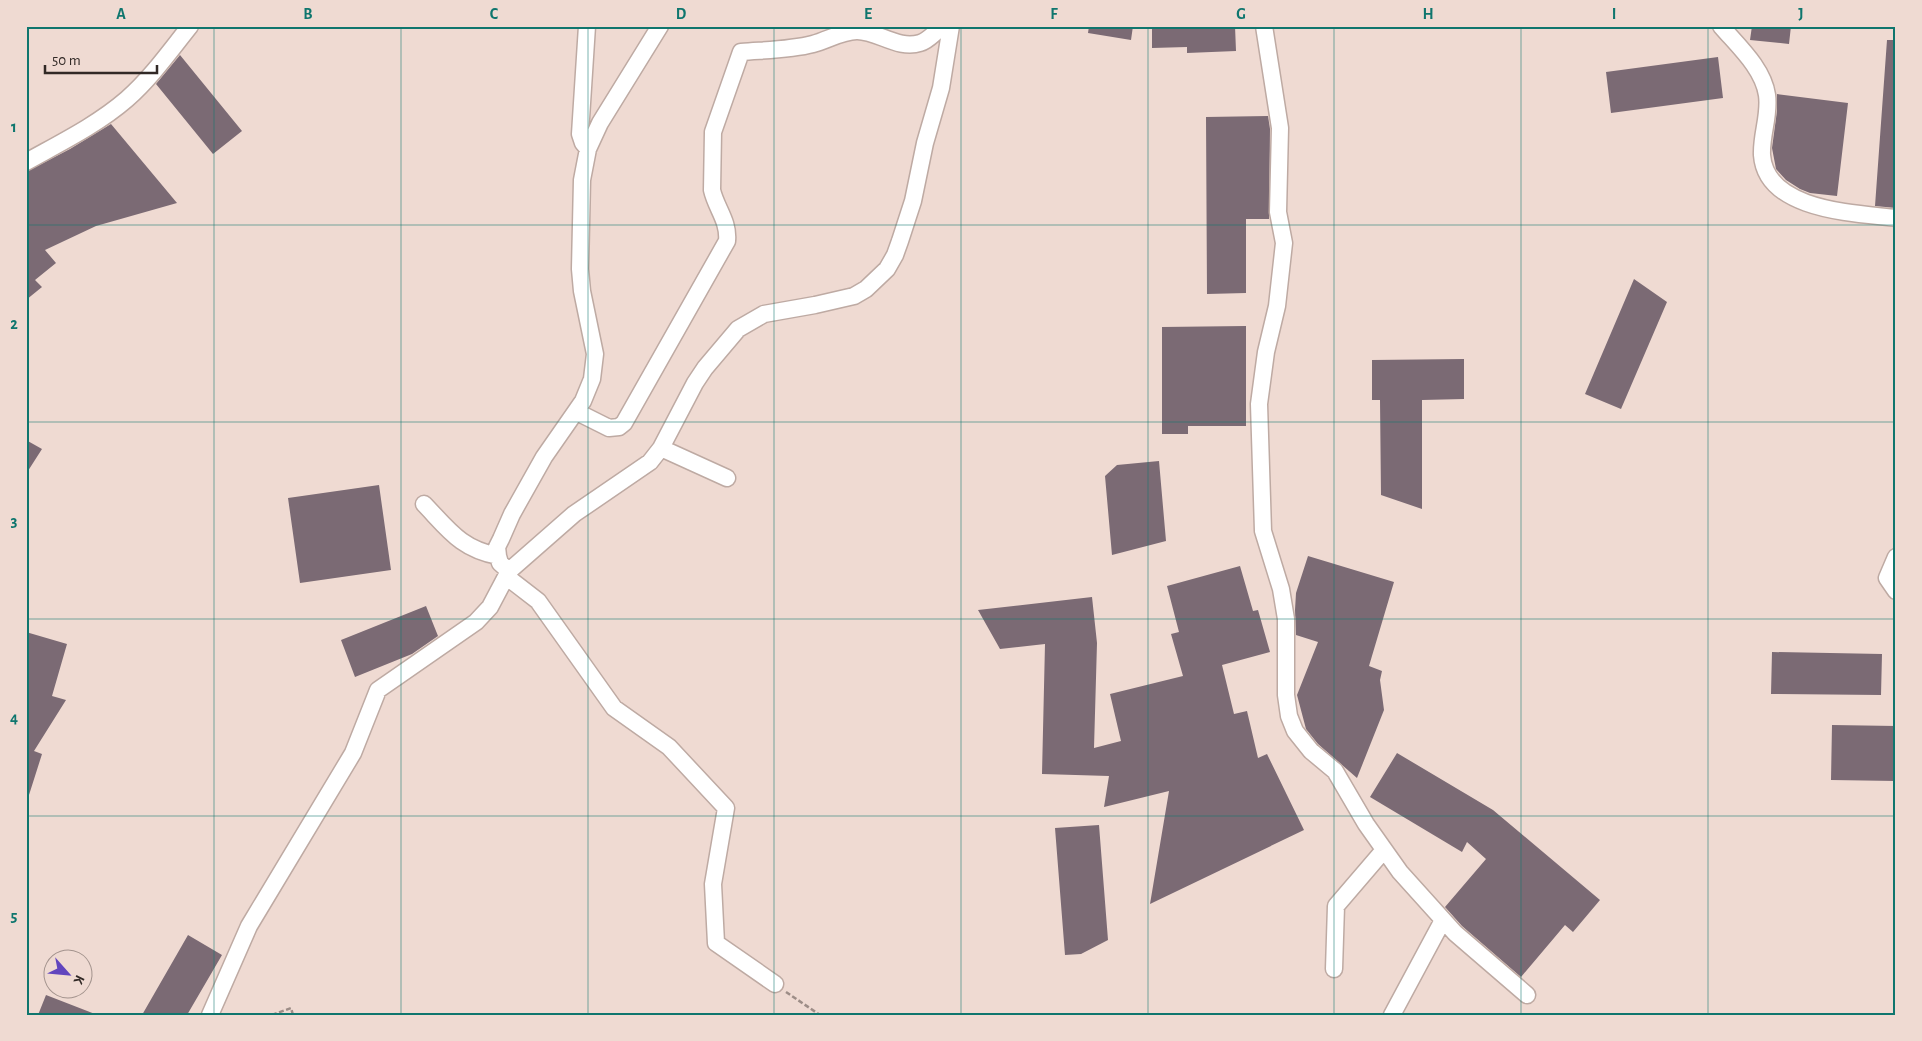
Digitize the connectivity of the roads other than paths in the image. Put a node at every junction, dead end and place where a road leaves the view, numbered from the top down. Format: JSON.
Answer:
{"nodes":[{"id":1,"x":190,"y":26,"type":"edge"},
{"id":2,"x":587,"y":26,"type":"edge"},
{"id":3,"x":660,"y":26,"type":"edge"},
{"id":4,"x":944,"y":26,"type":"edge"},
{"id":5,"x":951,"y":26,"type":"edge"},
{"id":6,"x":1264,"y":26,"type":"edge"},
{"id":7,"x":1721,"y":26,"type":"edge"},
{"id":8,"x":588,"y":148,"type":"junction"},
{"id":9,"x":26,"y":162,"type":"edge"},
{"id":10,"x":1896,"y":218,"type":"edge"},
{"id":11,"x":577,"y":412,"type":"junction"},
{"id":12,"x":661,"y":448,"type":"junction"},
{"id":13,"x":727,"y":478,"type":"dead end"},
{"id":14,"x":424,"y":504,"type":"dead end"},
{"id":15,"x":498,"y":556,"type":"junction"},
{"id":16,"x":1896,"y":557,"type":"edge"},
{"id":17,"x":508,"y":574,"type":"junction"},
{"id":18,"x":1896,"y":591,"type":"edge"},
{"id":19,"x":1384,"y":850,"type":"junction"},
{"id":20,"x":1443,"y":920,"type":"junction"},
{"id":21,"x":1334,"y":969,"type":"dead end"},
{"id":22,"x":775,"y":984,"type":"road end"},
{"id":23,"x":1527,"y":995,"type":"dead end"},
{"id":24,"x":210,"y":1015,"type":"edge"},
{"id":25,"x":1392,"y":1015,"type":"edge"}],
"edges":[{"from":1,"to":9,"type":"street"},
{"from":2,"to":8,"type":"street"},
{"from":3,"to":8,"type":"street"},
{"from":4,"to":11,"type":"street"},
{"from":5,"to":12,"type":"street"},
{"from":6,"to":19,"type":"street"},
{"from":7,"to":10,"type":"street"},
{"from":8,"to":11,"type":"street"},
{"from":11,"to":15,"type":"street"},
{"from":12,"to":13,"type":"street"},
{"from":12,"to":17,"type":"street"},
{"from":14,"to":15,"type":"street"},
{"from":15,"to":17,"type":"street"},
{"from":16,"to":18,"type":"street"},
{"from":17,"to":22,"type":"street"},
{"from":17,"to":24,"type":"street"},
{"from":19,"to":20,"type":"street"},
{"from":19,"to":21,"type":"street"},
{"from":20,"to":23,"type":"street"},
{"from":20,"to":25,"type":"street"}]}
